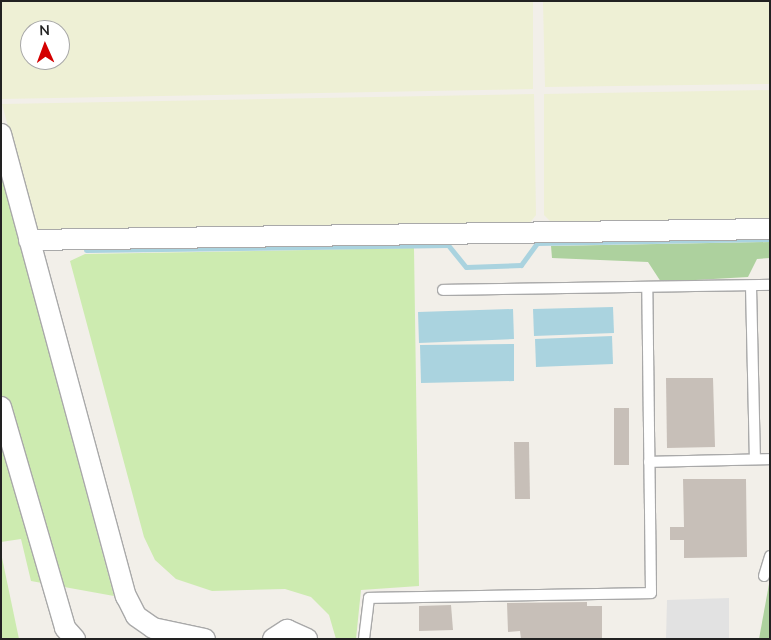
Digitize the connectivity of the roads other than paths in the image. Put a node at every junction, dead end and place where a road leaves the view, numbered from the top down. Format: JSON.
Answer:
{"nodes":[{"id":1,"x":1,"y":134,"type":"edge"},
{"id":2,"x":770,"y":229,"type":"edge"},
{"id":3,"x":28,"y":240,"type":"junction"},
{"id":4,"x":770,"y":285,"type":"edge"},
{"id":5,"x":751,"y":286,"type":"junction"},
{"id":6,"x":646,"y":287,"type":"junction"},
{"id":7,"x":443,"y":290,"type":"dead end"},
{"id":8,"x":1,"y":407,"type":"edge"},
{"id":9,"x":755,"y":459,"type":"junction"},
{"id":10,"x":770,"y":459,"type":"edge"},
{"id":11,"x":649,"y":462,"type":"junction"},
{"id":12,"x":770,"y":556,"type":"edge"},
{"id":13,"x":764,"y":576,"type":"dead end"},
{"id":14,"x":75,"y":639,"type":"edge"},
{"id":15,"x":206,"y":639,"type":"edge"},
{"id":16,"x":273,"y":639,"type":"edge"},
{"id":17,"x":307,"y":639,"type":"edge"},
{"id":18,"x":364,"y":639,"type":"edge"}],
"edges":[{"from":1,"to":3,"type":"street"},
{"from":2,"to":3,"type":"street"},
{"from":3,"to":15,"type":"street"},
{"from":4,"to":5,"type":"lane"},
{"from":5,"to":6,"type":"lane"},
{"from":5,"to":9,"type":"lane"},
{"from":6,"to":7,"type":"lane"},
{"from":6,"to":11,"type":"lane"},
{"from":8,"to":14,"type":"street"},
{"from":9,"to":10,"type":"lane"},
{"from":9,"to":11,"type":"lane"},
{"from":11,"to":18,"type":"lane"},
{"from":12,"to":13,"type":"lane"},
{"from":16,"to":17,"type":"street"}]}
